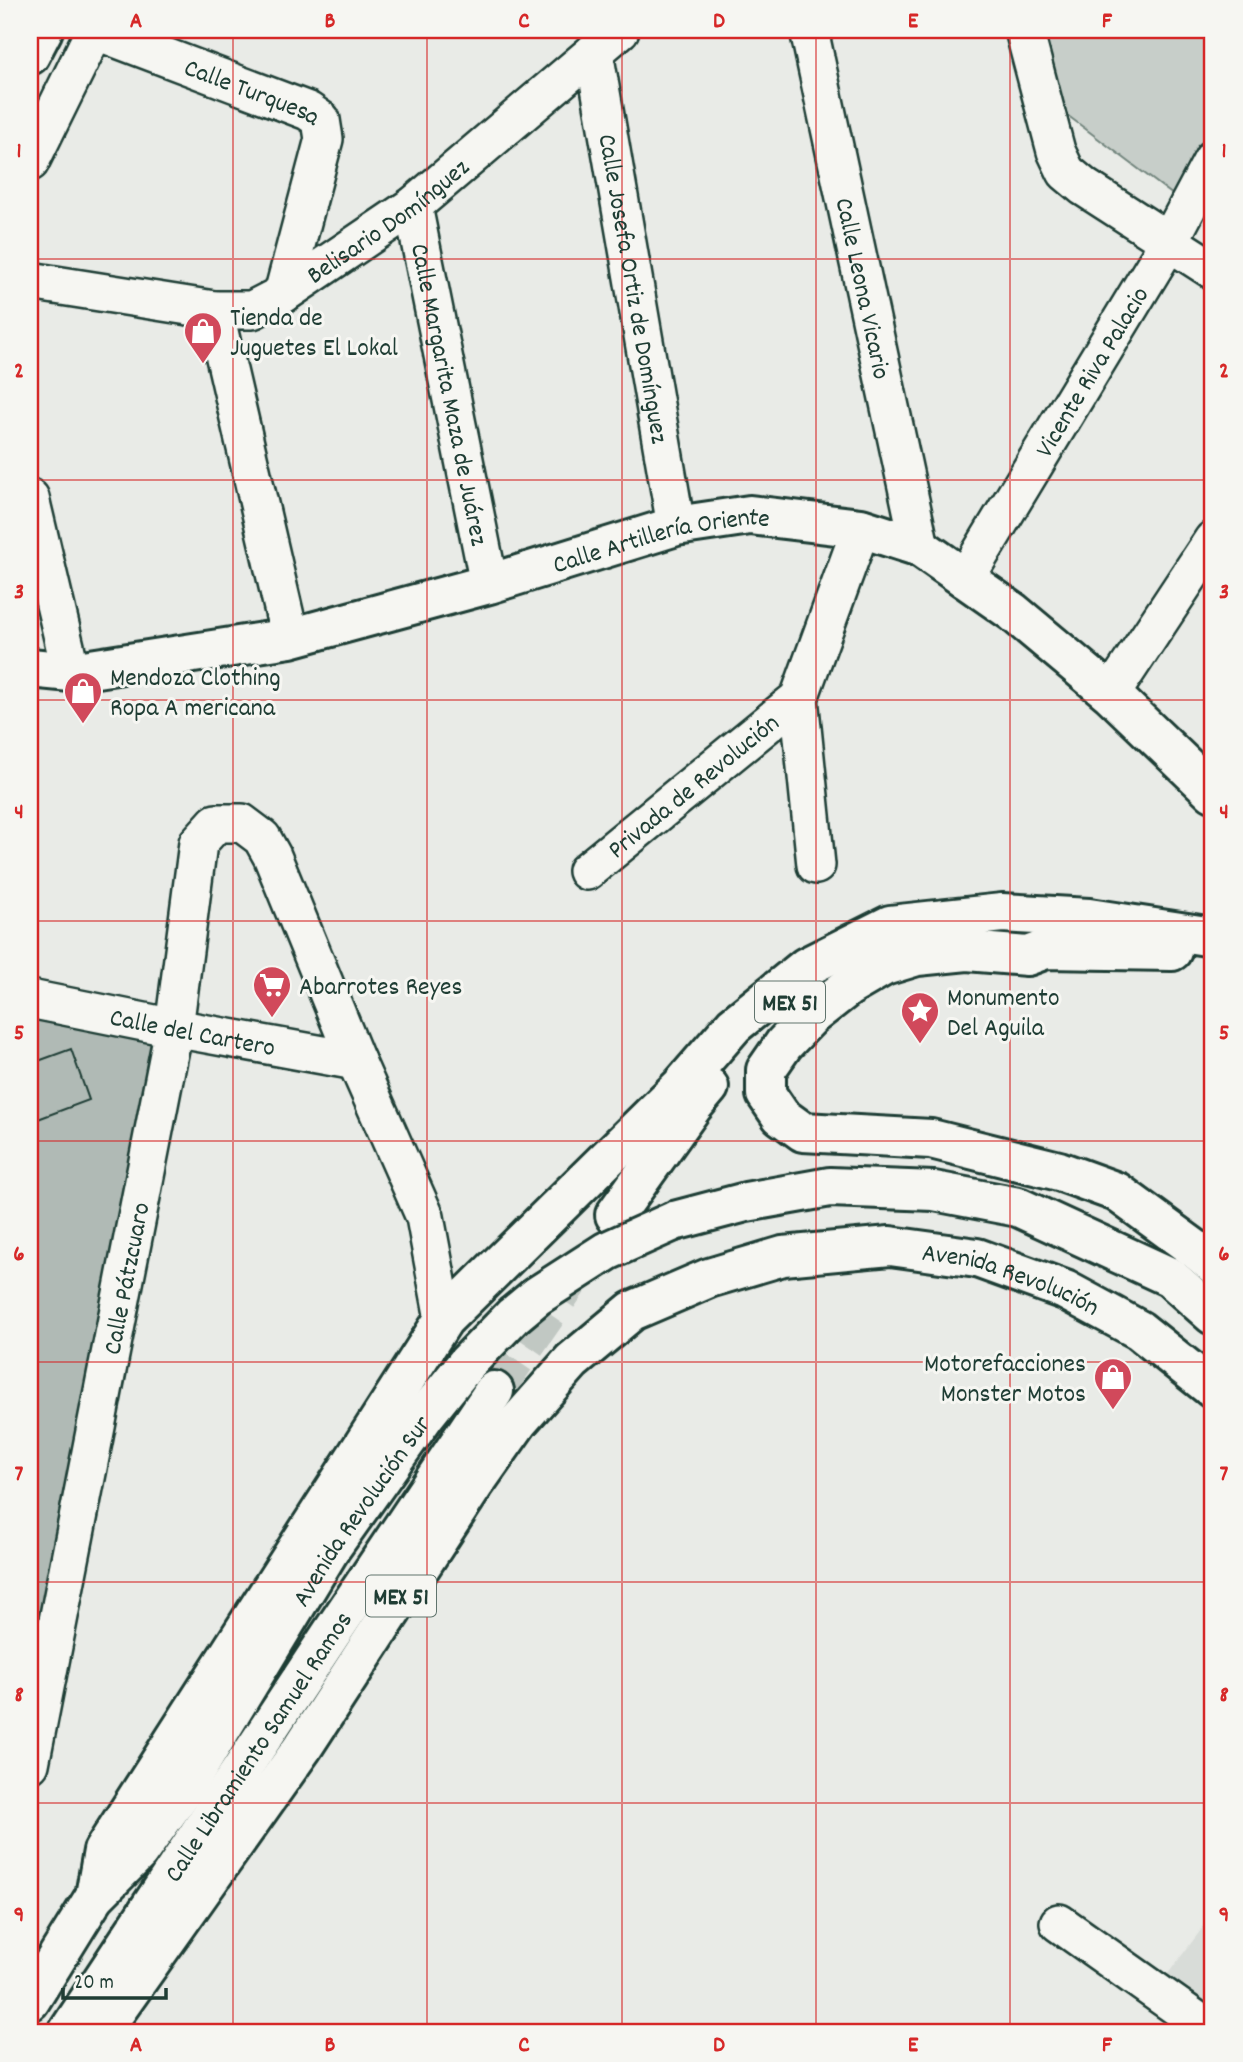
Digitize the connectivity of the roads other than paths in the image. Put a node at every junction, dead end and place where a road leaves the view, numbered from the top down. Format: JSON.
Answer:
{"nodes":[{"id":1,"x":43,"y":30,"type":"edge"},
{"id":2,"x":95,"y":30,"type":"edge"},
{"id":3,"x":809,"y":30,"type":"edge"},
{"id":4,"x":1024,"y":30,"type":"edge"},
{"id":5,"x":607,"y":41,"type":"edge"},
{"id":6,"x":30,"y":55,"type":"edge"},
{"id":7,"x":1213,"y":159,"type":"edge"},
{"id":8,"x":30,"y":162,"type":"edge"},
{"id":9,"x":413,"y":206,"type":"junction"},
{"id":10,"x":1169,"y":242,"type":"junction"},
{"id":11,"x":1213,"y":270,"type":"edge"},
{"id":12,"x":30,"y":281,"type":"edge"},
{"id":13,"x":283,"y":294,"type":"junction"},
{"id":14,"x":214,"y":310,"type":"junction"},
{"id":15,"x":30,"y":498,"type":"edge"},
{"id":16,"x":676,"y":527,"type":"junction"},
{"id":17,"x":860,"y":528,"type":"junction"},
{"id":18,"x":1213,"y":540,"type":"edge"},
{"id":19,"x":920,"y":547,"type":"junction"},
{"id":20,"x":965,"y":579,"type":"junction"},
{"id":21,"x":489,"y":584,"type":"junction"},
{"id":22,"x":290,"y":638,"type":"junction"},
{"id":23,"x":30,"y":668,"type":"edge"},
{"id":24,"x":71,"y":672,"type":"junction"},
{"id":25,"x":1111,"y":694,"type":"junction"},
{"id":26,"x":799,"y":698,"type":"junction"},
{"id":27,"x":1213,"y":792,"type":"edge"},
{"id":28,"x":816,"y":865,"type":"dead end"},
{"id":29,"x":587,"y":871,"type":"dead end"},
{"id":30,"x":1213,"y":937,"type":"edge"},
{"id":31,"x":1046,"y":949,"type":"junction"},
{"id":32,"x":1213,"y":952,"type":"edge"},
{"id":33,"x":30,"y":999,"type":"edge"},
{"id":34,"x":174,"y":1028,"type":"junction"},
{"id":35,"x":356,"y":1061,"type":"junction"},
{"id":36,"x":615,"y":1215,"type":"dead end"},
{"id":37,"x":1213,"y":1264,"type":"edge"},
{"id":38,"x":1213,"y":1314,"type":"edge"},
{"id":39,"x":444,"y":1319,"type":"junction"},
{"id":40,"x":1213,"y":1389,"type":"edge"},
{"id":41,"x":494,"y":1391,"type":"tunnel mouth"},
{"id":42,"x":30,"y":1764,"type":"edge"},
{"id":43,"x":95,"y":1896,"type":"junction"},
{"id":44,"x":1059,"y":1923,"type":"dead end"},
{"id":45,"x":30,"y":2001,"type":"edge"},
{"id":46,"x":68,"y":2032,"type":"edge"},
{"id":47,"x":100,"y":2032,"type":"edge"},
{"id":48,"x":1213,"y":2032,"type":"edge"}],
"edges":[{"from":1,"to":6,"type":"main road"},
{"from":2,"to":8,"type":"street"},
{"from":2,"to":13,"type":"street","name":"Calle Turquesa"},
{"from":3,"to":19,"type":"street","name":"Calle Leona Vicario"},
{"from":4,"to":10,"type":"street"},
{"from":5,"to":9,"type":"street","name":"Belisario Domínguez"},
{"from":5,"to":16,"type":"street","name":"Calle Josefa Ortiz de Domínguez"},
{"from":7,"to":10,"type":"street","name":"Vicente Riva Palacio"},
{"from":9,"to":13,"type":"street","name":"Belisario Domínguez"},
{"from":9,"to":21,"type":"street","name":"Calle Margarita Maza de Juárez"},
{"from":10,"to":11,"type":"street"},
{"from":10,"to":20,"type":"street","name":"Vicente Riva Palacio"},
{"from":12,"to":14,"type":"street","name":"Belisario Domínguez"},
{"from":13,"to":14,"type":"street","name":"Belisario Domínguez"},
{"from":14,"to":22,"type":"street"},
{"from":15,"to":24,"type":"street"},
{"from":16,"to":17,"type":"main road","name":"Calle Artillería Oriente"},
{"from":16,"to":21,"type":"main road","name":"Calle Artillería Oriente"},
{"from":17,"to":19,"type":"main road","name":"Calle Artillería Oriente"},
{"from":17,"to":26,"type":"street","name":"Privada de Revolución"},
{"from":18,"to":25,"type":"street"},
{"from":19,"to":20,"type":"main road","name":"Calle Artillería Oriente"},
{"from":20,"to":25,"type":"main road","name":"Calle Artillería Oriente"},
{"from":21,"to":22,"type":"main road","name":"Calle Artillería Oriente"},
{"from":22,"to":24,"type":"main road","name":"Calle Artillería Oriente"},
{"from":23,"to":24,"type":"main road","name":"Calle Artillería Oriente"},
{"from":25,"to":27,"type":"main road","name":"Calle Artillería Oriente"},
{"from":26,"to":28,"type":"street","name":"Privada de Revolución"},
{"from":26,"to":29,"type":"street","name":"Privada de Revolución"},
{"from":30,"to":39,"type":"main road"},
{"from":31,"to":32,"type":"main road"},
{"from":31,"to":36,"type":"main road","number":"MEX 51"},
{"from":31,"to":37,"type":"main road"},
{"from":33,"to":34,"type":"street","name":"Calle del Cartero"},
{"from":34,"to":35,"type":"street","name":"Calle del Cartero"},
{"from":34,"to":35,"type":"street","name":"Calle Pátzcuaro"},
{"from":34,"to":42,"type":"street","name":"Calle Pátzcuaro"},
{"from":35,"to":39,"type":"street"},
{"from":38,"to":43,"type":"main road","name":"Avenida Revolución Sur","bridge":true},
{"from":39,"to":43,"type":"main road"},
{"from":40,"to":47,"type":"main road","name":"Avenida Revolución","number":"MEX 51"},
{"from":41,"to":46,"type":"main road","name":"Calle Libramiento Samuel Ramos","number":"MEX 51"},
{"from":43,"to":45,"type":"main road","name":"Avenida Revolución Sur"},
{"from":44,"to":48,"type":"street"}]}
